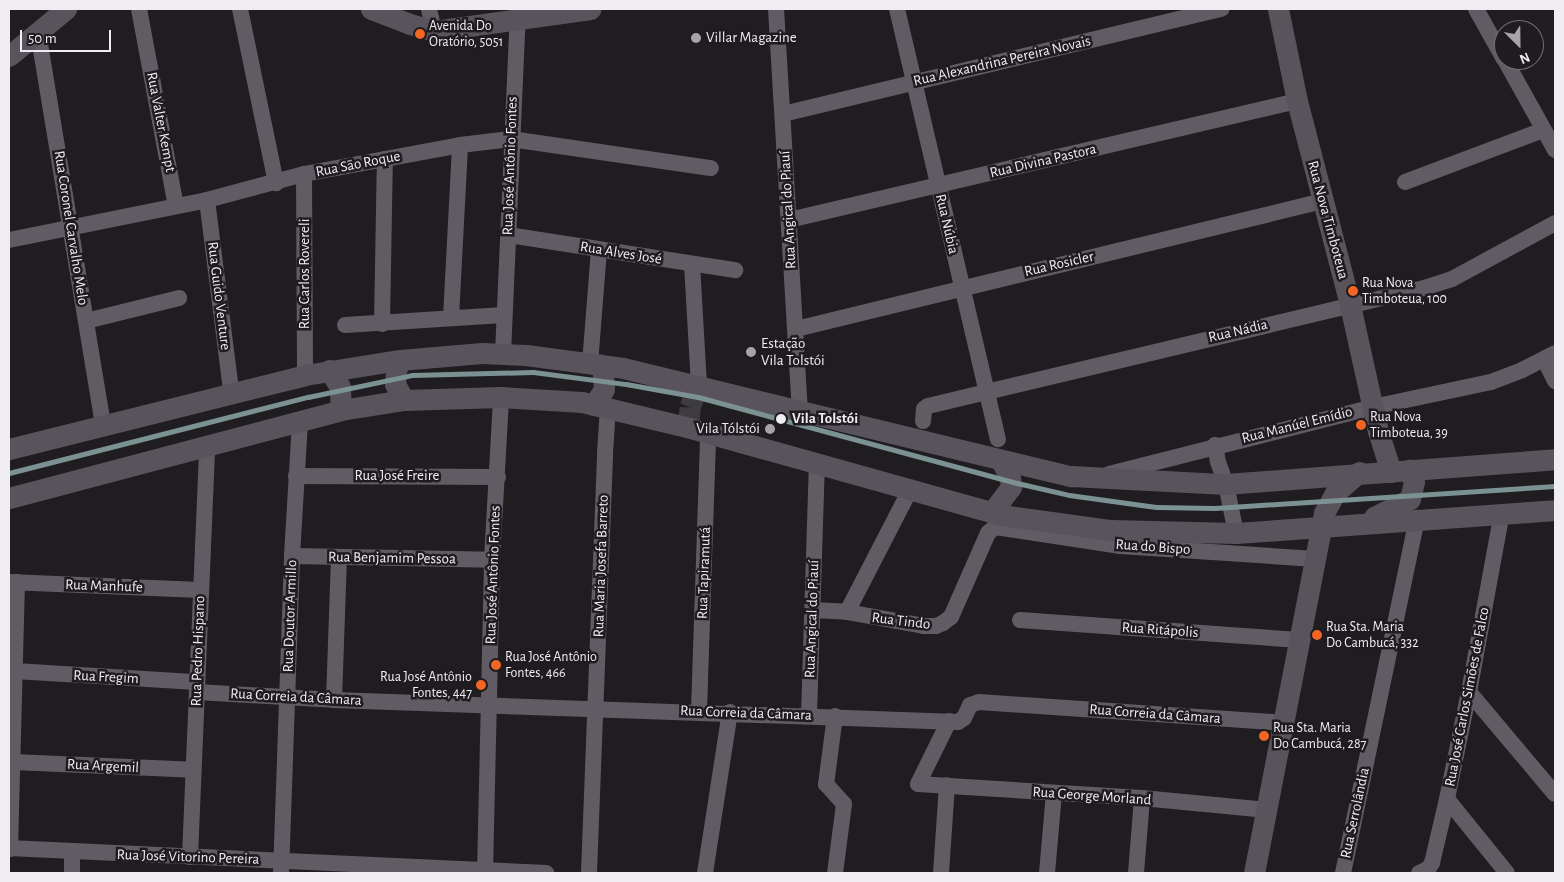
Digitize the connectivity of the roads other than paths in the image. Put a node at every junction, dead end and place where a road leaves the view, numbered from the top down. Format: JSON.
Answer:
{"nodes":[{"id":1,"x":66,"y":9,"type":"edge"},
{"id":2,"x":139,"y":9,"type":"edge"},
{"id":3,"x":240,"y":9,"type":"edge"},
{"id":4,"x":371,"y":9,"type":"edge"},
{"id":5,"x":429,"y":9,"type":"edge"},
{"id":6,"x":590,"y":9,"type":"edge"},
{"id":7,"x":776,"y":9,"type":"edge"},
{"id":8,"x":897,"y":9,"type":"edge"},
{"id":9,"x":1222,"y":9,"type":"edge"},
{"id":10,"x":1278,"y":9,"type":"edge"},
{"id":11,"x":1476,"y":9,"type":"edge"},
{"id":12,"x":517,"y":14,"type":"edge"},
{"id":13,"x":434,"y":31,"type":"junction"},
{"id":14,"x":38,"y":32,"type":"junction"},
{"id":15,"x":1494,"y":41,"type":"edge"},
{"id":16,"x":9,"y":56,"type":"edge"},
{"id":17,"x":1510,"y":70,"type":"edge"},
{"id":18,"x":914,"y":83,"type":"junction"},
{"id":19,"x":1297,"y":101,"type":"junction"},
{"id":20,"x":783,"y":114,"type":"junction"},
{"id":21,"x":1543,"y":130,"type":"junction"},
{"id":22,"x":511,"y":139,"type":"junction"},
{"id":23,"x":460,"y":145,"type":"junction"},
{"id":24,"x":1555,"y":150,"type":"edge"},
{"id":25,"x":385,"y":159,"type":"junction"},
{"id":26,"x":711,"y":168,"type":"dead end"},
{"id":27,"x":304,"y":174,"type":"junction"},
{"id":28,"x":1405,"y":182,"type":"dead end"},
{"id":29,"x":276,"y":183,"type":"junction"},
{"id":30,"x":938,"y":185,"type":"junction"},
{"id":31,"x":207,"y":200,"type":"junction"},
{"id":32,"x":1323,"y":201,"type":"junction"},
{"id":33,"x":176,"y":206,"type":"junction"},
{"id":34,"x":789,"y":220,"type":"junction"},
{"id":35,"x":1555,"y":223,"type":"edge"},
{"id":36,"x":71,"y":228,"type":"junction"},
{"id":37,"x":508,"y":235,"type":"junction"},
{"id":38,"x":9,"y":240,"type":"edge"},
{"id":39,"x":599,"y":249,"type":"junction"},
{"id":40,"x":692,"y":264,"type":"junction"},
{"id":41,"x":735,"y":270,"type":"dead end"},
{"id":42,"x":962,"y":288,"type":"junction"},
{"id":43,"x":179,"y":298,"type":"dead end"},
{"id":44,"x":1350,"y":305,"type":"junction"},
{"id":45,"x":504,"y":315,"type":"junction"},
{"id":46,"x":451,"y":318,"type":"junction"},
{"id":47,"x":86,"y":321,"type":"junction"},
{"id":48,"x":345,"y":324,"type":"dead end"},
{"id":49,"x":382,"y":324,"type":"junction"},
{"id":50,"x":796,"y":329,"type":"junction"},
{"id":51,"x":503,"y":354,"type":"junction"},
{"id":52,"x":1550,"y":356,"type":"edge"},
{"id":53,"x":400,"y":360,"type":"junction"},
{"id":54,"x":595,"y":364,"type":"junction"},
{"id":55,"x":329,"y":370,"type":"junction"},
{"id":56,"x":305,"y":375,"type":"junction"},
{"id":57,"x":1555,"y":381,"type":"edge"},
{"id":58,"x":698,"y":389,"type":"junction"},
{"id":59,"x":986,"y":391,"type":"junction"},
{"id":60,"x":231,"y":392,"type":"junction"},
{"id":61,"x":501,"y":397,"type":"junction"},
{"id":62,"x":404,"y":400,"type":"junction"},
{"id":63,"x":601,"y":406,"type":"junction"},
{"id":64,"x":1373,"y":407,"type":"junction"},
{"id":65,"x":341,"y":410,"type":"junction"},
{"id":66,"x":800,"y":412,"type":"junction"},
{"id":67,"x":300,"y":420,"type":"junction"},
{"id":68,"x":923,"y":422,"type":"dead end"},
{"id":69,"x":103,"y":425,"type":"junction"},
{"id":70,"x":696,"y":429,"type":"junction"},
{"id":71,"x":1378,"y":431,"type":"junction"},
{"id":72,"x":998,"y":439,"type":"dead end"},
{"id":73,"x":207,"y":444,"type":"junction"},
{"id":74,"x":1215,"y":445,"type":"junction"},
{"id":75,"x":9,"y":449,"type":"edge"},
{"id":76,"x":1555,"y":459,"type":"edge"},
{"id":77,"x":1001,"y":460,"type":"junction"},
{"id":78,"x":818,"y":464,"type":"junction"},
{"id":79,"x":1401,"y":471,"type":"junction"},
{"id":80,"x":1355,"y":474,"type":"junction"},
{"id":81,"x":296,"y":476,"type":"junction"},
{"id":82,"x":498,"y":477,"type":"junction"},
{"id":83,"x":1094,"y":478,"type":"junction"},
{"id":84,"x":1226,"y":484,"type":"junction"},
{"id":85,"x":911,"y":488,"type":"junction"},
{"id":86,"x":9,"y":498,"type":"edge"},
{"id":87,"x":1555,"y":510,"type":"edge"},
{"id":88,"x":1502,"y":513,"type":"junction"},
{"id":89,"x":1417,"y":518,"type":"junction"},
{"id":90,"x":992,"y":521,"type":"junction"},
{"id":91,"x":1352,"y":524,"type":"junction"},
{"id":92,"x":1320,"y":528,"type":"junction"},
{"id":93,"x":1236,"y":533,"type":"junction"},
{"id":94,"x":292,"y":556,"type":"junction"},
{"id":95,"x":339,"y":557,"type":"junction"},
{"id":96,"x":1316,"y":557,"type":"junction"},
{"id":97,"x":492,"y":560,"type":"junction"},
{"id":98,"x":13,"y":582,"type":"edge"},
{"id":99,"x":200,"y":590,"type":"junction"},
{"id":100,"x":813,"y":610,"type":"junction"},
{"id":101,"x":847,"y":612,"type":"junction"},
{"id":102,"x":1020,"y":620,"type":"dead end"},
{"id":103,"x":1300,"y":640,"type":"junction"},
{"id":104,"x":16,"y":671,"type":"junction"},
{"id":105,"x":197,"y":687,"type":"junction"},
{"id":106,"x":1469,"y":692,"type":"junction"},
{"id":107,"x":287,"y":697,"type":"junction"},
{"id":108,"x":334,"y":700,"type":"junction"},
{"id":109,"x":490,"y":704,"type":"junction"},
{"id":110,"x":597,"y":708,"type":"junction"},
{"id":111,"x":699,"y":711,"type":"junction"},
{"id":112,"x":730,"y":712,"type":"junction"},
{"id":113,"x":809,"y":715,"type":"junction"},
{"id":114,"x":835,"y":716,"type":"junction"},
{"id":115,"x":949,"y":721,"type":"junction"},
{"id":116,"x":1284,"y":723,"type":"junction"},
{"id":117,"x":13,"y":762,"type":"junction"},
{"id":118,"x":193,"y":770,"type":"junction"},
{"id":119,"x":948,"y":786,"type":"junction"},
{"id":120,"x":1054,"y":793,"type":"junction"},
{"id":121,"x":1555,"y":794,"type":"edge"},
{"id":122,"x":1142,"y":798,"type":"junction"},
{"id":123,"x":1447,"y":799,"type":"junction"},
{"id":124,"x":1267,"y":810,"type":"junction"},
{"id":125,"x":9,"y":848,"type":"edge"},
{"id":126,"x":72,"y":853,"type":"junction"},
{"id":127,"x":190,"y":857,"type":"junction"},
{"id":128,"x":281,"y":867,"type":"edge"},
{"id":129,"x":382,"y":869,"type":"edge"},
{"id":130,"x":485,"y":872,"type":"edge"},
{"id":131,"x":72,"y":873,"type":"edge"},
{"id":132,"x":546,"y":873,"type":"edge"},
{"id":133,"x":590,"y":873,"type":"edge"},
{"id":134,"x":705,"y":873,"type":"edge"},
{"id":135,"x":835,"y":873,"type":"edge"},
{"id":136,"x":941,"y":873,"type":"edge"},
{"id":137,"x":1047,"y":873,"type":"edge"},
{"id":138,"x":1136,"y":873,"type":"edge"},
{"id":139,"x":1254,"y":873,"type":"edge"},
{"id":140,"x":1342,"y":873,"type":"edge"},
{"id":141,"x":1419,"y":873,"type":"edge"},
{"id":142,"x":1507,"y":873,"type":"edge"}],
"edges":[{"from":1,"to":14,"type":"main road"},
{"from":2,"to":33,"type":"street","name":"Rua Valter Kempt"},
{"from":3,"to":29,"type":"street"},
{"from":4,"to":13,"type":"main road"},
{"from":5,"to":13,"type":"street"},
{"from":6,"to":12,"type":"main road"},
{"from":7,"to":20,"type":"street","name":"Rua Angical do Piauí"},
{"from":8,"to":18,"type":"street","name":"Rua Núbia"},
{"from":9,"to":18,"type":"street","name":"Rua Alexandrina Pereira Novais"},
{"from":10,"to":19,"type":"main road","name":"Rua Nova Timboteua"},
{"from":11,"to":15,"type":"street"},
{"from":12,"to":13,"type":"main road"},
{"from":12,"to":22,"type":"street","name":"Rua José Antônio Fontes"},
{"from":14,"to":16,"type":"main road"},
{"from":14,"to":36,"type":"street","name":"Rua Coronel Carvalho Melo"},
{"from":17,"to":21,"type":"street"},
{"from":18,"to":20,"type":"street","name":"Rua Alexandrina Pereira Novais"},
{"from":18,"to":30,"type":"street","name":"Rua Núbia"},
{"from":19,"to":30,"type":"street","name":"Rua Divina Pastora"},
{"from":19,"to":32,"type":"main road","name":"Rua Nova Timboteua"},
{"from":20,"to":34,"type":"street","name":"Rua Angical do Piauí"},
{"from":21,"to":24,"type":"street"},
{"from":21,"to":28,"type":"street"},
{"from":22,"to":23,"type":"street","name":"Rua São Roque"},
{"from":22,"to":26,"type":"street","name":"Rua São Roque"},
{"from":22,"to":37,"type":"street","name":"Rua José Antônio Fontes"},
{"from":23,"to":25,"type":"street","name":"Rua São Roque"},
{"from":23,"to":46,"type":"street"},
{"from":25,"to":27,"type":"street","name":"Rua São Roque"},
{"from":25,"to":49,"type":"street"},
{"from":27,"to":29,"type":"street","name":"Rua São Roque"},
{"from":27,"to":56,"type":"street","name":"Rua Carlos Rovereli"},
{"from":29,"to":31,"type":"street","name":"Rua São Roque"},
{"from":30,"to":34,"type":"street","name":"Rua Divina Pastora"},
{"from":30,"to":42,"type":"street","name":"Rua Núbia"},
{"from":31,"to":33,"type":"street","name":"Rua São Roque"},
{"from":31,"to":60,"type":"street","name":"Rua Guido Venture"},
{"from":32,"to":42,"type":"street","name":"Rua Rosicler"},
{"from":32,"to":44,"type":"main road","name":"Rua Nova Timboteua"},
{"from":33,"to":36,"type":"street","name":"Rua São Roque"},
{"from":34,"to":50,"type":"street","name":"Rua Angical do Piauí"},
{"from":35,"to":44,"type":"street","name":"Rua Nádia"},
{"from":36,"to":38,"type":"street","name":"Rua São Roque"},
{"from":36,"to":47,"type":"street","name":"Rua Coronel Carvalho Melo"},
{"from":37,"to":39,"type":"street","name":"Rua Alves José"},
{"from":37,"to":45,"type":"street","name":"Rua José Antônio Fontes"},
{"from":39,"to":40,"type":"street","name":"Rua Alves José"},
{"from":39,"to":54,"type":"street"},
{"from":40,"to":41,"type":"street","name":"Rua Alves José"},
{"from":40,"to":58,"type":"street"},
{"from":42,"to":50,"type":"street","name":"Rua Rosicler"},
{"from":42,"to":59,"type":"street","name":"Rua Núbia"},
{"from":43,"to":47,"type":"street"},
{"from":44,"to":59,"type":"street","name":"Rua Nádia"},
{"from":44,"to":64,"type":"main road","name":"Rua Nova Timboteua"},
{"from":45,"to":46,"type":"street"},
{"from":45,"to":51,"type":"street","name":"Rua José Antônio Fontes"},
{"from":46,"to":49,"type":"street"},
{"from":47,"to":69,"type":"street","name":"Rua Coronel Carvalho Melo"},
{"from":48,"to":49,"type":"street"},
{"from":50,"to":66,"type":"street","name":"Rua Angical do Piauí"},
{"from":51,"to":53,"type":"main road"},
{"from":51,"to":54,"type":"main road"},
{"from":52,"to":57,"type":"street"},
{"from":52,"to":64,"type":"street","name":"Rua Manúel Emídio"},
{"from":53,"to":55,"type":"main road"},
{"from":53,"to":62,"type":"main road"},
{"from":54,"to":58,"type":"main road"},
{"from":54,"to":63,"type":"main road"},
{"from":55,"to":56,"type":"main road"},
{"from":55,"to":65,"type":"main road"},
{"from":56,"to":60,"type":"main road"},
{"from":58,"to":66,"type":"main road"},
{"from":59,"to":68,"type":"street","name":"Rua Nádia"},
{"from":59,"to":72,"type":"street","name":"Rua Núbia"},
{"from":60,"to":69,"type":"main road"},
{"from":61,"to":62,"type":"main road"},
{"from":61,"to":63,"type":"main road"},
{"from":61,"to":82,"type":"street","name":"Rua José Antônio Fontes"},
{"from":62,"to":65,"type":"main road"},
{"from":63,"to":70,"type":"main road"},
{"from":63,"to":110,"type":"street","name":"Rua Maria Josefa Barreto"},
{"from":64,"to":71,"type":"main road","name":"Rua Nova Timboteua"},
{"from":64,"to":74,"type":"street","name":"Rua Manúel Emídio"},
{"from":65,"to":67,"type":"main road"},
{"from":66,"to":77,"type":"main road"},
{"from":67,"to":73,"type":"main road"},
{"from":67,"to":81,"type":"street","name":"Rua Doutor Armillo"},
{"from":69,"to":75,"type":"main road"},
{"from":70,"to":78,"type":"main road"},
{"from":70,"to":111,"type":"street","name":"Rua Tapiramutá"},
{"from":71,"to":79,"type":"main road","name":"Rua Nova Timboteua"},
{"from":71,"to":80,"type":"main road","name":"Rua Nova Timboteua"},
{"from":73,"to":86,"type":"main road"},
{"from":73,"to":99,"type":"street","name":"Rua Pedro Hispano"},
{"from":74,"to":83,"type":"street","name":"Rua Manúel Emídio"},
{"from":74,"to":84,"type":"street"},
{"from":76,"to":79,"type":"main road"},
{"from":77,"to":83,"type":"main road"},
{"from":77,"to":90,"type":"main road"},
{"from":78,"to":85,"type":"main road"},
{"from":78,"to":100,"type":"street","name":"Rua Angical do Piauí"},
{"from":79,"to":80,"type":"main road"},
{"from":79,"to":91,"type":"main road","name":"Rua Nova Timboteua"},
{"from":80,"to":84,"type":"main road"},
{"from":80,"to":92,"type":"main road","name":"Rua Nova Timboteua"},
{"from":81,"to":82,"type":"street","name":"Rua José Freire"},
{"from":81,"to":94,"type":"street","name":"Rua Doutor Armillo"},
{"from":82,"to":97,"type":"street","name":"Rua José Antônio Fontes"},
{"from":83,"to":84,"type":"main road"},
{"from":84,"to":93,"type":"street"},
{"from":85,"to":90,"type":"main road"},
{"from":85,"to":101,"type":"street"},
{"from":87,"to":88,"type":"main road"},
{"from":88,"to":89,"type":"main road"},
{"from":88,"to":106,"type":"street","name":"Rua José Carlos Simões de Falco"},
{"from":89,"to":91,"type":"main road"},
{"from":89,"to":140,"type":"street","name":"Rua Serrolândia"},
{"from":90,"to":93,"type":"main road"},
{"from":90,"to":96,"type":"street","name":"Rua do Bispo"},
{"from":90,"to":101,"type":"street","name":"Rua Tindo"},
{"from":91,"to":92,"type":"main road"},
{"from":91,"to":96,"type":"main road"},
{"from":92,"to":93,"type":"main road"},
{"from":92,"to":96,"type":"main road","name":"Rua Nova Timboteua"},
{"from":94,"to":95,"type":"street","name":"Rua Benjamim Pessoa"},
{"from":94,"to":107,"type":"street","name":"Rua Doutor Armillo"},
{"from":95,"to":97,"type":"street","name":"Rua Benjamim Pessoa"},
{"from":95,"to":108,"type":"street"},
{"from":96,"to":103,"type":"main road","name":"Rua Nova Timboteua"},
{"from":97,"to":109,"type":"street","name":"Rua José Antônio Fontes"},
{"from":98,"to":99,"type":"street","name":"Rua Manhufe"},
{"from":98,"to":104,"type":"street"},
{"from":99,"to":105,"type":"street","name":"Rua Pedro Hispano"},
{"from":100,"to":101,"type":"street","name":"Rua Tindo"},
{"from":100,"to":113,"type":"street","name":"Rua Angical do Piauí"},
{"from":102,"to":103,"type":"street","name":"Rua Ritápolis"},
{"from":103,"to":116,"type":"main road","name":"Rua Nova Timboteua"},
{"from":104,"to":105,"type":"street","name":"Rua Fregim"},
{"from":104,"to":117,"type":"street"},
{"from":105,"to":107,"type":"street","name":"Rua Correia da Câmara"},
{"from":105,"to":118,"type":"street","name":"Rua Pedro Hispano"},
{"from":106,"to":121,"type":"street"},
{"from":106,"to":123,"type":"street","name":"Rua José Carlos Simões de Falco"},
{"from":107,"to":108,"type":"street","name":"Rua Correia da Câmara"},
{"from":107,"to":128,"type":"street","name":"Rua Doutor Armillo"},
{"from":108,"to":109,"type":"street","name":"Rua Correia da Câmara"},
{"from":109,"to":110,"type":"street","name":"Rua Correia da Câmara"},
{"from":109,"to":130,"type":"street","name":"Rua José Antônio Fontes"},
{"from":110,"to":111,"type":"street","name":"Rua Correia da Câmara"},
{"from":110,"to":133,"type":"street","name":"Rua Maria Josefa Barreto"},
{"from":111,"to":112,"type":"street","name":"Rua Correia da Câmara"},
{"from":112,"to":113,"type":"street","name":"Rua Correia da Câmara"},
{"from":112,"to":134,"type":"street"},
{"from":113,"to":114,"type":"street","name":"Rua Correia da Câmara"},
{"from":114,"to":115,"type":"street","name":"Rua Correia da Câmara"},
{"from":114,"to":135,"type":"street"},
{"from":115,"to":116,"type":"street","name":"Rua Correia da Câmara"},
{"from":115,"to":119,"type":"street","name":"Rua George Morland"},
{"from":116,"to":124,"type":"main road","name":"Rua Nova Timboteua"},
{"from":117,"to":118,"type":"street","name":"Rua Argemil"},
{"from":117,"to":125,"type":"street"},
{"from":118,"to":127,"type":"street","name":"Rua Pedro Hispano"},
{"from":119,"to":120,"type":"street","name":"Rua George Morland"},
{"from":119,"to":136,"type":"street"},
{"from":120,"to":122,"type":"street","name":"Rua George Morland"},
{"from":120,"to":137,"type":"street"},
{"from":122,"to":124,"type":"street","name":"Rua George Morland"},
{"from":122,"to":138,"type":"street"},
{"from":123,"to":141,"type":"street","name":"Rua José Carlos Simões de Falco"},
{"from":123,"to":142,"type":"street"},
{"from":124,"to":139,"type":"main road","name":"Rua Nova Timboteua"},
{"from":125,"to":126,"type":"street","name":"Rua José Vitorino Pereira"},
{"from":126,"to":127,"type":"street","name":"Rua José Vitorino Pereira"},
{"from":126,"to":131,"type":"street"},
{"from":127,"to":128,"type":"street","name":"Rua José Vitorino Pereira"},
{"from":128,"to":129,"type":"street","name":"Rua José Vitorino Pereira"},
{"from":129,"to":130,"type":"street","name":"Rua José Vitorino Pereira"},
{"from":130,"to":132,"type":"street","name":"Rua José Vitorino Pereira"}]}
